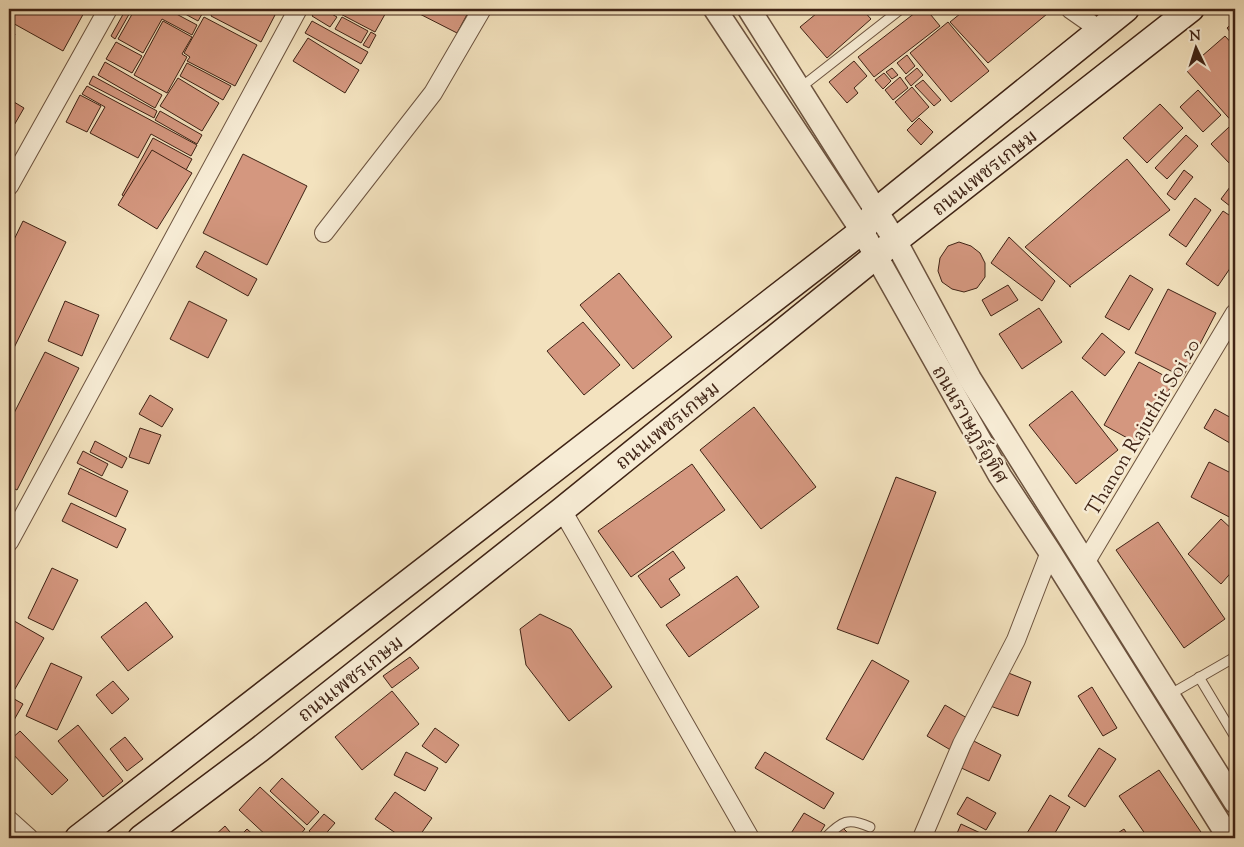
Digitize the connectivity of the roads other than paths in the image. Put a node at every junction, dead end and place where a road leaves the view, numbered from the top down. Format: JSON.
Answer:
{"nodes":[{"id":1,"x":108,"y":9,"type":"edge"},
{"id":2,"x":298,"y":9,"type":"edge"},
{"id":3,"x":482,"y":9,"type":"edge"},
{"id":4,"x":715,"y":9,"type":"edge"},
{"id":5,"x":749,"y":9,"type":"edge"},
{"id":6,"x":901,"y":9,"type":"edge"},
{"id":7,"x":1070,"y":9,"type":"edge"},
{"id":8,"x":1126,"y":9,"type":"edge"},
{"id":9,"x":1190,"y":9,"type":"edge"},
{"id":10,"x":1100,"y":30,"type":"junction"},
{"id":11,"x":800,"y":88,"type":"junction"},
{"id":12,"x":9,"y":186,"type":"edge"},
{"id":13,"x":876,"y":211,"type":"junction"},
{"id":14,"x":862,"y":231,"type":"junction"},
{"id":15,"x":324,"y":233,"type":"dead end"},
{"id":16,"x":896,"y":242,"type":"junction"},
{"id":17,"x":876,"y":256,"type":"junction"},
{"id":18,"x":1235,"y":314,"type":"edge"},
{"id":19,"x":562,"y":510,"type":"junction"},
{"id":20,"x":9,"y":542,"type":"edge"},
{"id":21,"x":1050,"y":552,"type":"junction"},
{"id":22,"x":1085,"y":563,"type":"junction"},
{"id":23,"x":1235,"y":657,"type":"edge"},
{"id":24,"x":1198,"y":677,"type":"junction"},
{"id":25,"x":1168,"y":696,"type":"junction"},
{"id":26,"x":1235,"y":737,"type":"edge"},
{"id":27,"x":1229,"y":789,"type":"edge"},
{"id":28,"x":9,"y":820,"type":"edge"},
{"id":29,"x":870,"y":827,"type":"dead end"},
{"id":30,"x":29,"y":838,"type":"edge"},
{"id":31,"x":78,"y":838,"type":"edge"},
{"id":32,"x":141,"y":838,"type":"edge"},
{"id":33,"x":750,"y":838,"type":"edge"},
{"id":34,"x":826,"y":838,"type":"edge"},
{"id":35,"x":922,"y":838,"type":"edge"},
{"id":36,"x":1229,"y":838,"type":"edge"}],
"edges":[{"from":1,"to":12,"type":"street"},
{"from":2,"to":20,"type":"street"},
{"from":3,"to":15,"type":"street"},
{"from":4,"to":14,"type":"street","name":"ถนนราษฏร์อุทิศ"},
{"from":5,"to":11,"type":"street"},
{"from":6,"to":11,"type":"lane"},
{"from":7,"to":10,"type":"street"},
{"from":8,"to":10,"type":"main road","name":"ถนนเพชรเกษม"},
{"from":9,"to":16,"type":"main road","name":"ถนนเพชรเกษม"},
{"from":10,"to":13,"type":"main road","name":"ถนนเพชรเกษม"},
{"from":11,"to":13,"type":"street"},
{"from":13,"to":14,"type":"main road","name":"ถนนเพชรเกษม"},
{"from":13,"to":16,"type":"street"},
{"from":14,"to":17,"type":"street","name":"ถนนราษฏร์อุทิศ"},
{"from":14,"to":31,"type":"main road","name":"ถนนเพชรเกษม"},
{"from":16,"to":17,"type":"main road","name":"ถนนเพชรเกษม"},
{"from":16,"to":22,"type":"street"},
{"from":17,"to":19,"type":"main road","name":"ถนนเพชรเกษม"},
{"from":17,"to":21,"type":"street","name":"ถนนราษฏร์อุทิศ"},
{"from":18,"to":22,"type":"street","name":"Thanon Rajuthit Soi 20"},
{"from":19,"to":32,"type":"main road","name":"ถนนเพชรเกษม"},
{"from":19,"to":33,"type":"street"},
{"from":21,"to":35,"type":"street"},
{"from":21,"to":36,"type":"street","name":"ถนนราษฏร์อุทิศ"},
{"from":22,"to":25,"type":"street"},
{"from":23,"to":24,"type":"lane"},
{"from":24,"to":25,"type":"lane"},
{"from":24,"to":26,"type":"lane"},
{"from":25,"to":27,"type":"street"},
{"from":28,"to":30,"type":"street"},
{"from":29,"to":34,"type":"lane"}]}
